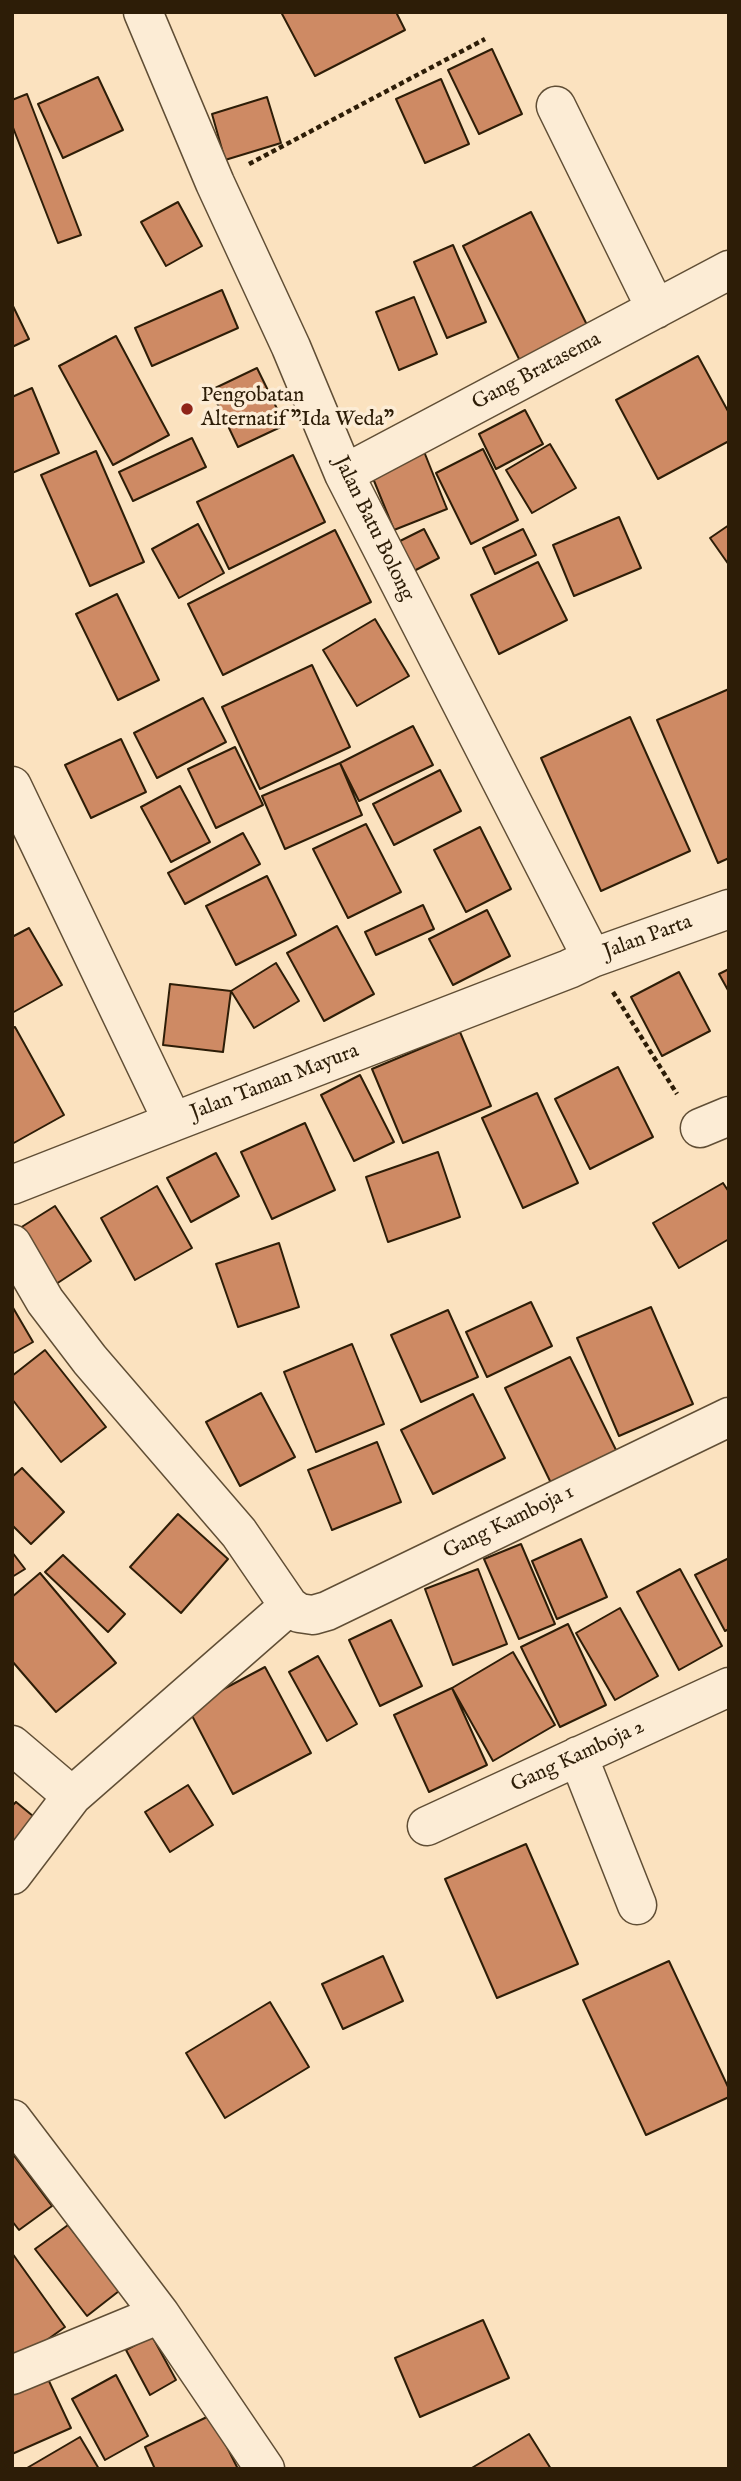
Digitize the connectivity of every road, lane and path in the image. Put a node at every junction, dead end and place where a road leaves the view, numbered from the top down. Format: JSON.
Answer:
{"nodes":[{"id":1,"x":143,"y":12,"type":"edge"},
{"id":2,"x":485,"y":38,"type":"dead end"},
{"id":3,"x":556,"y":106,"type":"dead end"},
{"id":4,"x":215,"y":183,"type":"junction"},
{"id":5,"x":729,"y":270,"type":"edge"},
{"id":6,"x":656,"y":309,"type":"junction"},
{"id":7,"x":344,"y":474,"type":"junction"},
{"id":8,"x":12,"y":786,"type":"edge"},
{"id":9,"x":729,"y":909,"type":"edge"},
{"id":10,"x":580,"y":964,"type":"junction"},
{"id":11,"x":173,"y":1122,"type":"junction"},
{"id":12,"x":714,"y":1122,"type":"edge"},
{"id":13,"x":12,"y":1185,"type":"edge"},
{"id":14,"x":12,"y":1244,"type":"edge"},
{"id":15,"x":729,"y":1417,"type":"edge"},
{"id":16,"x":289,"y":1606,"type":"junction"},
{"id":17,"x":729,"y":1687,"type":"edge"},
{"id":18,"x":12,"y":1745,"type":"edge"},
{"id":19,"x":579,"y":1756,"type":"junction"},
{"id":20,"x":72,"y":1796,"type":"junction"},
{"id":21,"x":427,"y":1826,"type":"dead end"},
{"id":22,"x":12,"y":1875,"type":"edge"},
{"id":23,"x":637,"y":1905,"type":"dead end"},
{"id":24,"x":12,"y":2119,"type":"edge"},
{"id":25,"x":160,"y":2314,"type":"junction"},
{"id":26,"x":12,"y":2375,"type":"edge"},
{"id":27,"x":265,"y":2469,"type":"edge"}],
"edges":[{"from":1,"to":4,"type":"street","name":"Jalan Batu Bolong"},
{"from":2,"to":4,"type":"path"},
{"from":3,"to":6,"type":"street"},
{"from":4,"to":7,"type":"street","name":"Jalan Batu Bolong"},
{"from":5,"to":6,"type":"street","name":"Gang Bratasema"},
{"from":6,"to":7,"type":"street","name":"Gang Bratasema"},
{"from":7,"to":10,"type":"street","name":"Jalan Batu Bolong"},
{"from":8,"to":11,"type":"street","name":"Jalan Taman Mayura"},
{"from":9,"to":10,"type":"street","name":"Jalan Parta"},
{"from":10,"to":11,"type":"street","name":"Jalan Taman Mayura"},
{"from":10,"to":12,"type":"path"},
{"from":11,"to":13,"type":"street"},
{"from":14,"to":16,"type":"street"},
{"from":15,"to":16,"type":"street","name":"Gang Kamboja 1"},
{"from":16,"to":20,"type":"street"},
{"from":17,"to":19,"type":"street","name":"Gang Kamboja 2"},
{"from":18,"to":20,"type":"street"},
{"from":19,"to":21,"type":"street","name":"Gang Kamboja 2"},
{"from":19,"to":23,"type":"street"},
{"from":20,"to":22,"type":"street"},
{"from":24,"to":25,"type":"street"},
{"from":25,"to":26,"type":"street"},
{"from":25,"to":27,"type":"street"}]}
